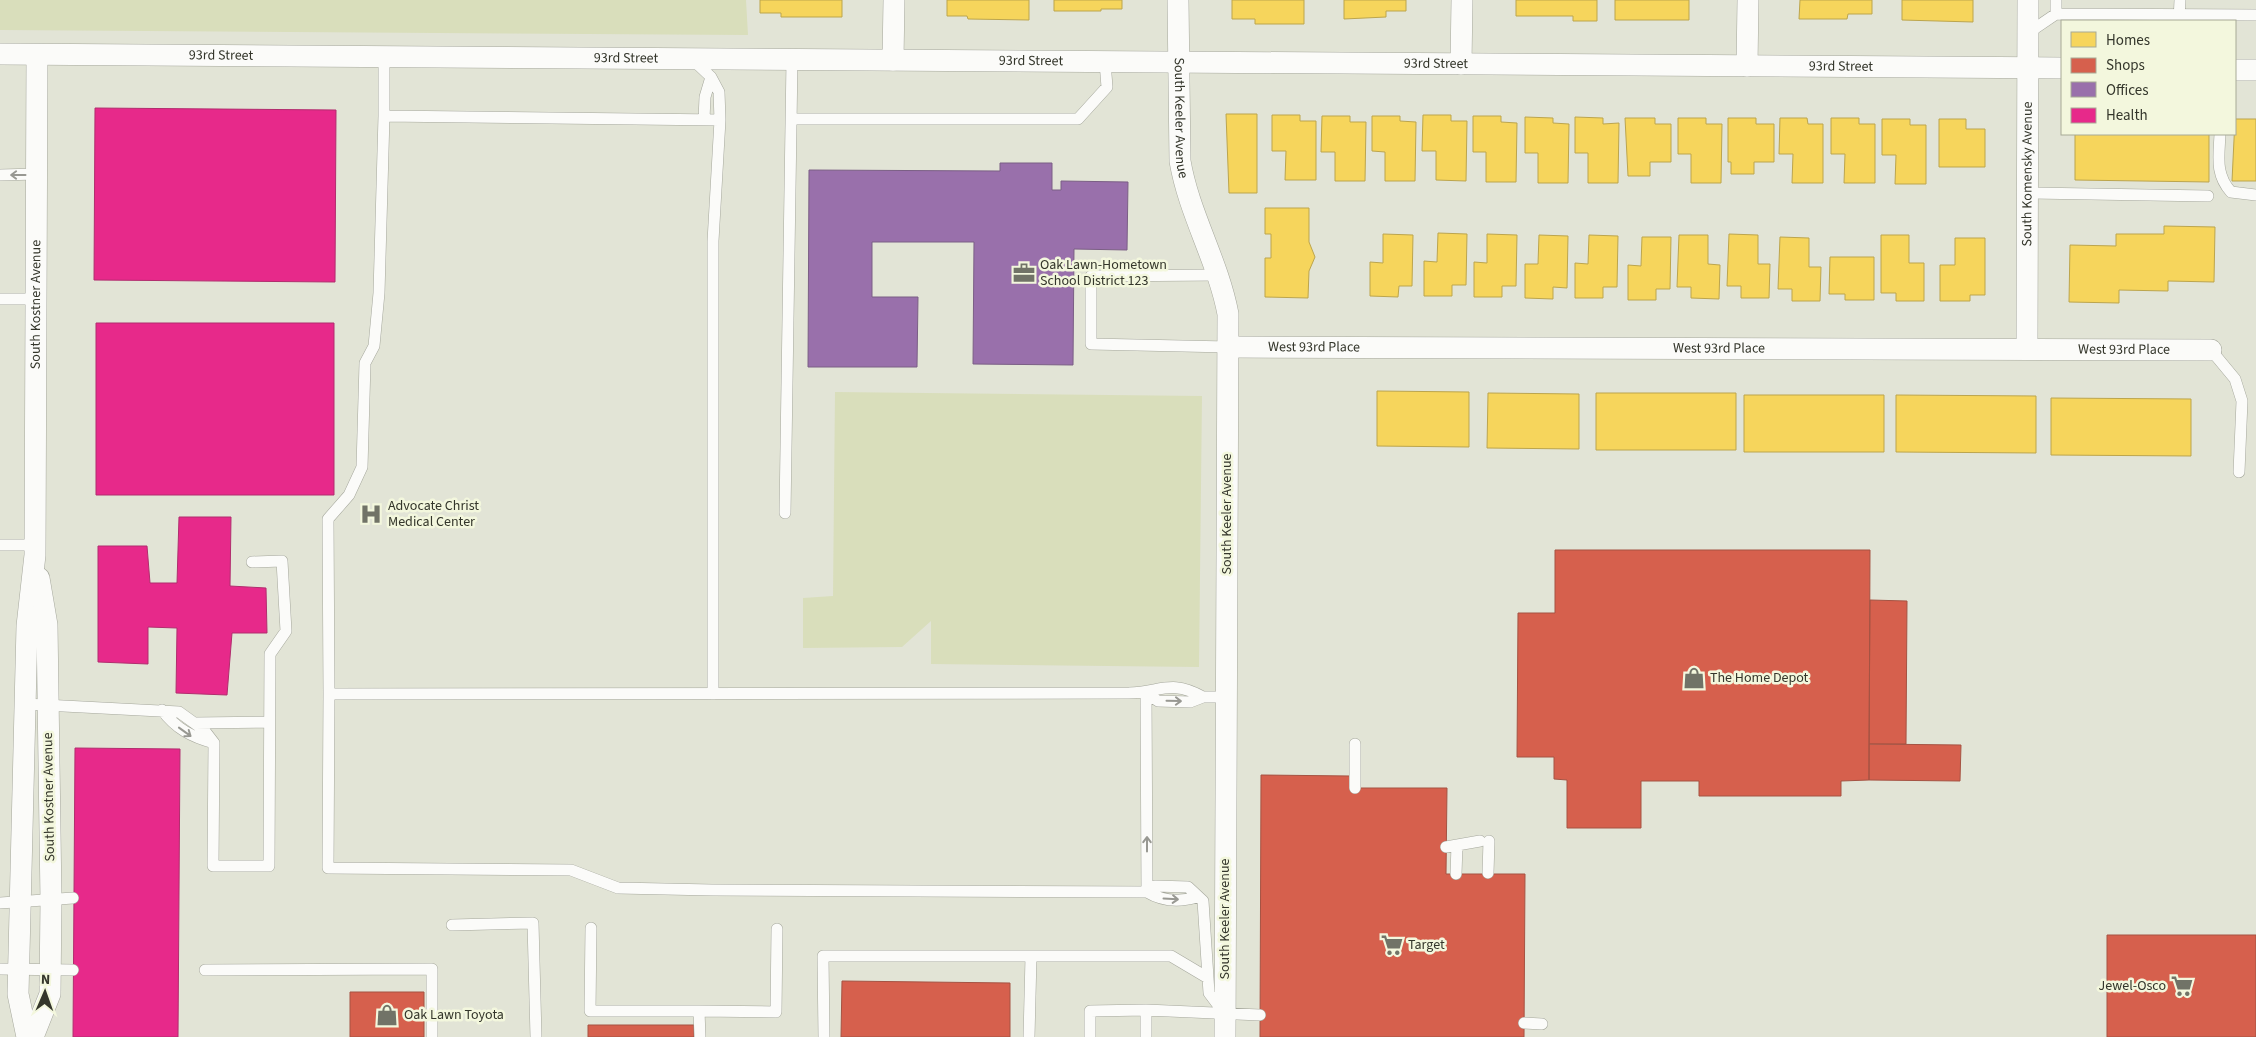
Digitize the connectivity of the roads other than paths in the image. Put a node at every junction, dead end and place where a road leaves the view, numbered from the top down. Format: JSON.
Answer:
{"nodes":[{"id":1,"x":894,"y":0,"type":"edge"},
{"id":2,"x":1178,"y":0,"type":"edge"},
{"id":3,"x":1462,"y":0,"type":"edge"},
{"id":4,"x":1748,"y":0,"type":"edge"},
{"id":5,"x":2028,"y":0,"type":"edge"},
{"id":6,"x":2056,"y":0,"type":"edge"},
{"id":7,"x":2180,"y":0,"type":"edge"},
{"id":8,"x":2056,"y":14,"type":"junction"},
{"id":9,"x":2256,"y":15,"type":"edge"},
{"id":10,"x":2179,"y":18,"type":"edge"},
{"id":11,"x":2028,"y":33,"type":"junction"},
{"id":12,"x":0,"y":54,"type":"edge"},
{"id":13,"x":37,"y":54,"type":"junction"},
{"id":14,"x":384,"y":57,"type":"junction"},
{"id":15,"x":693,"y":59,"type":"junction"},
{"id":16,"x":792,"y":60,"type":"junction"},
{"id":17,"x":894,"y":60,"type":"junction"},
{"id":18,"x":1105,"y":62,"type":"junction"},
{"id":19,"x":1178,"y":62,"type":"junction"},
{"id":20,"x":1461,"y":64,"type":"junction"},
{"id":21,"x":1747,"y":66,"type":"junction"},
{"id":22,"x":2028,"y":68,"type":"junction"},
{"id":23,"x":2061,"y":68,"type":"edge"},
{"id":24,"x":2236,"y":70,"type":"edge"},
{"id":25,"x":2256,"y":70,"type":"edge"},
{"id":26,"x":711,"y":77,"type":"junction"},
{"id":27,"x":384,"y":116,"type":"junction"},
{"id":28,"x":704,"y":119,"type":"junction"},
{"id":29,"x":791,"y":119,"type":"junction"},
{"id":30,"x":720,"y":120,"type":"junction"},
{"id":31,"x":2220,"y":135,"type":"edge"},
{"id":32,"x":37,"y":174,"type":"junction"},
{"id":33,"x":0,"y":175,"type":"edge"},
{"id":34,"x":2027,"y":193,"type":"junction"},
{"id":35,"x":2256,"y":195,"type":"edge"},
{"id":36,"x":2208,"y":196,"type":"dead end"},
{"id":37,"x":1219,"y":276,"type":"junction"},
{"id":38,"x":0,"y":299,"type":"edge"},
{"id":39,"x":36,"y":299,"type":"junction"},
{"id":40,"x":1228,"y":347,"type":"junction"},
{"id":41,"x":2027,"y":349,"type":"junction"},
{"id":42,"x":2210,"y":350,"type":"joint"},
{"id":43,"x":2239,"y":472,"type":"dead end"},
{"id":44,"x":785,"y":513,"type":"dead end"},
{"id":45,"x":0,"y":544,"type":"edge"},
{"id":46,"x":35,"y":550,"type":"junction"},
{"id":47,"x":252,"y":562,"type":"dead end"},
{"id":48,"x":1146,"y":693,"type":"junction"},
{"id":49,"x":329,"y":694,"type":"junction"},
{"id":50,"x":713,"y":694,"type":"junction"},
{"id":51,"x":1226,"y":697,"type":"junction"},
{"id":52,"x":25,"y":704,"type":"junction"},
{"id":53,"x":48,"y":706,"type":"junction"},
{"id":54,"x":162,"y":710,"type":"junction"},
{"id":55,"x":269,"y":722,"type":"junction"},
{"id":56,"x":195,"y":723,"type":"junction"},
{"id":57,"x":214,"y":743,"type":"junction"},
{"id":58,"x":1355,"y":744,"type":"dead end"},
{"id":59,"x":1355,"y":788,"type":"dead end"},
{"id":60,"x":1456,"y":874,"type":"dead end"},
{"id":61,"x":1488,"y":874,"type":"dead end"},
{"id":62,"x":1147,"y":892,"type":"junction"},
{"id":63,"x":73,"y":898,"type":"dead end"},
{"id":64,"x":51,"y":900,"type":"junction"},
{"id":65,"x":10,"y":902,"type":"edge"},
{"id":66,"x":452,"y":925,"type":"dead end"},
{"id":67,"x":591,"y":928,"type":"dead end"},
{"id":68,"x":777,"y":929,"type":"dead end"},
{"id":69,"x":1031,"y":957,"type":"junction"},
{"id":70,"x":9,"y":969,"type":"edge"},
{"id":71,"x":50,"y":970,"type":"junction"},
{"id":72,"x":73,"y":970,"type":"dead end"},
{"id":73,"x":205,"y":970,"type":"dead end"},
{"id":74,"x":1208,"y":978,"type":"junction"},
{"id":75,"x":1146,"y":1010,"type":"junction"},
{"id":76,"x":699,"y":1011,"type":"junction"},
{"id":77,"x":1225,"y":1014,"type":"junction"},
{"id":78,"x":1260,"y":1015,"type":"dead end"},
{"id":79,"x":1524,"y":1023,"type":"dead end"},
{"id":80,"x":1542,"y":1024,"type":"dead end"},
{"id":81,"x":28,"y":1037,"type":"edge"},
{"id":82,"x":33,"y":1037,"type":"edge"},
{"id":83,"x":432,"y":1037,"type":"edge"},
{"id":84,"x":536,"y":1037,"type":"edge"},
{"id":85,"x":700,"y":1037,"type":"edge"},
{"id":86,"x":824,"y":1037,"type":"edge"},
{"id":87,"x":1029,"y":1037,"type":"edge"},
{"id":88,"x":1090,"y":1037,"type":"edge"},
{"id":89,"x":1146,"y":1037,"type":"edge"},
{"id":90,"x":1225,"y":1037,"type":"edge"}],
"edges":[{"from":1,"to":17,"type":"street"},
{"from":2,"to":19,"type":"street","name":"South Keeler Avenue"},
{"from":3,"to":20,"type":"street"},
{"from":4,"to":21,"type":"street"},
{"from":5,"to":11,"type":"street","name":"South Komensky Avenue"},
{"from":6,"to":8,"type":"lane"},
{"from":7,"to":10,"type":"lane"},
{"from":8,"to":10,"type":"lane"},
{"from":8,"to":11,"type":"lane"},
{"from":9,"to":10,"type":"lane"},
{"from":11,"to":22,"type":"street","name":"South Komensky Avenue"},
{"from":12,"to":13,"type":"street","name":"93rd Street"},
{"from":13,"to":14,"type":"street","name":"93rd Street"},
{"from":13,"to":32,"type":"street","name":"South Kostner Avenue"},
{"from":14,"to":15,"type":"street","name":"93rd Street"},
{"from":14,"to":27,"type":"lane"},
{"from":15,"to":16,"type":"street","name":"93rd Street"},
{"from":15,"to":26,"type":"lane"},
{"from":16,"to":17,"type":"street","name":"93rd Street"},
{"from":16,"to":29,"type":"lane"},
{"from":17,"to":18,"type":"street","name":"93rd Street"},
{"from":18,"to":19,"type":"street","name":"93rd Street"},
{"from":18,"to":29,"type":"lane"},
{"from":19,"to":20,"type":"street","name":"93rd Street"},
{"from":19,"to":37,"type":"street","name":"South Keeler Avenue"},
{"from":20,"to":21,"type":"street","name":"93rd Street"},
{"from":21,"to":22,"type":"street","name":"93rd Street"},
{"from":22,"to":23,"type":"street","name":"93rd Street"},
{"from":22,"to":34,"type":"street","name":"South Komensky Avenue"},
{"from":24,"to":25,"type":"street"},
{"from":26,"to":28,"type":"lane"},
{"from":26,"to":30,"type":"lane"},
{"from":27,"to":28,"type":"lane"},
{"from":27,"to":49,"type":"lane"},
{"from":28,"to":30,"type":"lane"},
{"from":29,"to":44,"type":"lane"},
{"from":30,"to":50,"type":"lane"},
{"from":31,"to":35,"type":"lane"},
{"from":32,"to":33,"type":"lane","one_way":true},
{"from":32,"to":39,"type":"street","name":"South Kostner Avenue"},
{"from":34,"to":36,"type":"lane"},
{"from":34,"to":41,"type":"street","name":"South Komensky Avenue"},
{"from":37,"to":40,"type":"street","name":"South Keeler Avenue"},
{"from":37,"to":40,"type":"lane"},
{"from":38,"to":39,"type":"lane"},
{"from":39,"to":46,"type":"street","name":"South Kostner Avenue"},
{"from":40,"to":41,"type":"street","name":"West 93rd Place"},
{"from":40,"to":51,"type":"street","name":"South Keeler Avenue"},
{"from":41,"to":42,"type":"street","name":"West 93rd Place"},
{"from":42,"to":43,"type":"lane"},
{"from":45,"to":46,"type":"lane"},
{"from":46,"to":52,"type":"street","name":"South Kostner Avenue"},
{"from":46,"to":53,"type":"street","name":"South Kostner Avenue"},
{"from":47,"to":55,"type":"lane"},
{"from":48,"to":50,"type":"lane"},
{"from":48,"to":51,"type":"lane"},
{"from":62,"to":48,"type":"lane","one_way":true},
{"from":49,"to":50,"type":"lane"},
{"from":49,"to":62,"type":"lane"},
{"from":51,"to":77,"type":"street","name":"South Keeler Avenue"},
{"from":52,"to":53,"type":"lane"},
{"from":52,"to":65,"type":"street","name":"South Kostner Avenue"},
{"from":53,"to":54,"type":"lane"},
{"from":53,"to":64,"type":"street","name":"South Kostner Avenue"},
{"from":54,"to":56,"type":"lane"},
{"from":54,"to":57,"type":"lane","one_way":true},
{"from":55,"to":56,"type":"lane"},
{"from":55,"to":57,"type":"lane"},
{"from":56,"to":57,"type":"lane"},
{"from":58,"to":59,"type":"lane"},
{"from":60,"to":61,"type":"lane"},
{"from":62,"to":74,"type":"lane"},
{"from":63,"to":64,"type":"lane"},
{"from":64,"to":65,"type":"lane"},
{"from":64,"to":71,"type":"street","name":"South Kostner Avenue"},
{"from":65,"to":70,"type":"street","name":"South Kostner Avenue"},
{"from":66,"to":84,"type":"lane"},
{"from":67,"to":76,"type":"lane"},
{"from":68,"to":76,"type":"lane"},
{"from":69,"to":74,"type":"lane"},
{"from":69,"to":86,"type":"lane"},
{"from":69,"to":87,"type":"lane"},
{"from":70,"to":71,"type":"lane"},
{"from":70,"to":81,"type":"street","name":"South Kostner Avenue"},
{"from":71,"to":72,"type":"lane"},
{"from":71,"to":82,"type":"street","name":"South Kostner Avenue"},
{"from":73,"to":83,"type":"lane"},
{"from":74,"to":77,"type":"lane"},
{"from":75,"to":77,"type":"lane"},
{"from":75,"to":88,"type":"lane"},
{"from":75,"to":89,"type":"lane"},
{"from":76,"to":85,"type":"lane"},
{"from":77,"to":78,"type":"lane"},
{"from":77,"to":90,"type":"street","name":"South Keeler Avenue"},
{"from":79,"to":80,"type":"lane"}]}
